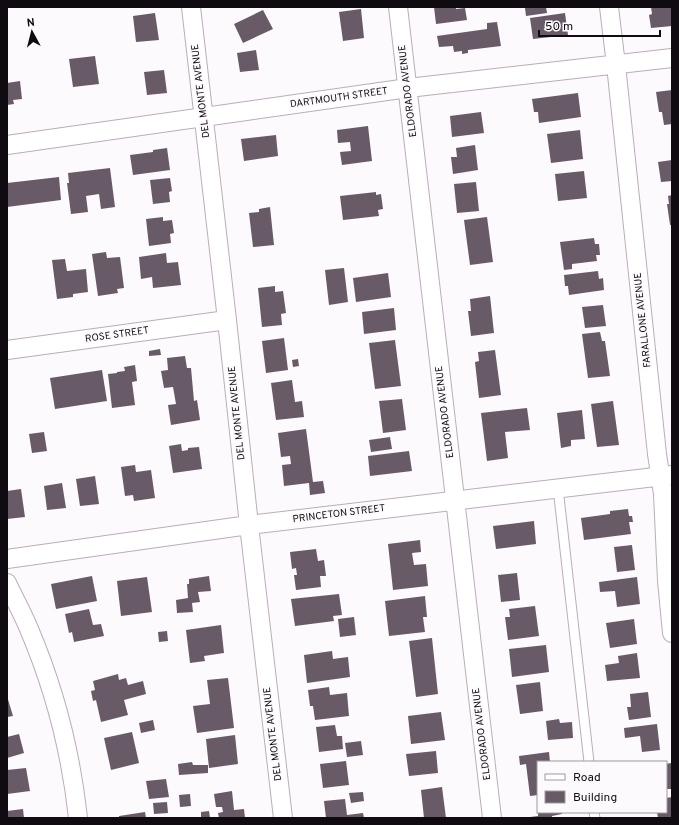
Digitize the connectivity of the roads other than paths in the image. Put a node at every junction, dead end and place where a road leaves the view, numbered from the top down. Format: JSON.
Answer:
{"nodes":[{"id":1,"x":191,"y":7,"type":"edge"},
{"id":2,"x":398,"y":7,"type":"edge"},
{"id":3,"x":609,"y":7,"type":"edge"},
{"id":4,"x":672,"y":58,"type":"edge"},
{"id":5,"x":616,"y":65,"type":"junction"},
{"id":6,"x":408,"y":88,"type":"junction"},
{"id":7,"x":204,"y":117,"type":"junction"},
{"id":8,"x":7,"y":145,"type":"edge"},
{"id":9,"x":227,"y":320,"type":"junction"},
{"id":10,"x":7,"y":350,"type":"edge"},
{"id":11,"x":666,"y":475,"type":"edge"},
{"id":12,"x":558,"y":488,"type":"junction"},
{"id":13,"x":455,"y":500,"type":"junction"},
{"id":14,"x":249,"y":525,"type":"junction"},
{"id":15,"x":7,"y":559,"type":"edge"},
{"id":16,"x":7,"y":583,"type":"edge"},
{"id":17,"x":672,"y":633,"type":"edge"},
{"id":18,"x":589,"y":761,"type":"edge"},
{"id":19,"x":78,"y":818,"type":"edge"},
{"id":20,"x":283,"y":818,"type":"edge"},
{"id":21,"x":492,"y":818,"type":"edge"}],
"edges":[{"from":1,"to":7,"type":"street","name":"DEL MONTE AVENUE"},
{"from":2,"to":6,"type":"street","name":"ELDORADO AVENUE"},
{"from":3,"to":5,"type":"street","name":"FARALLONE AVENUE"},
{"from":4,"to":5,"type":"street","name":"DARTMOUTH STREET"},
{"from":5,"to":6,"type":"street","name":"DARTMOUTH STREET"},
{"from":5,"to":11,"type":"street","name":"FARALLONE AVENUE"},
{"from":6,"to":7,"type":"street","name":"DARTMOUTH STREET"},
{"from":6,"to":13,"type":"street","name":"ELDORADO AVENUE"},
{"from":7,"to":8,"type":"street","name":"DARTMOUTH STREET"},
{"from":7,"to":9,"type":"street","name":"DEL MONTE AVENUE"},
{"from":9,"to":10,"type":"street","name":"ROSE STREET"},
{"from":9,"to":14,"type":"street","name":"DEL MONTE AVENUE"},
{"from":11,"to":12,"type":"street","name":"PRINCETON STREET"},
{"from":11,"to":17,"type":"street","name":"FARALLONE AVENUE"},
{"from":12,"to":13,"type":"street","name":"PRINCETON STREET"},
{"from":12,"to":18,"type":"lane"},
{"from":13,"to":14,"type":"street","name":"PRINCETON STREET"},
{"from":13,"to":21,"type":"street","name":"ELDORADO AVENUE"},
{"from":14,"to":15,"type":"street","name":"PRINCETON STREET"},
{"from":14,"to":20,"type":"street","name":"DEL MONTE AVENUE"},
{"from":16,"to":19,"type":"street"}]}
